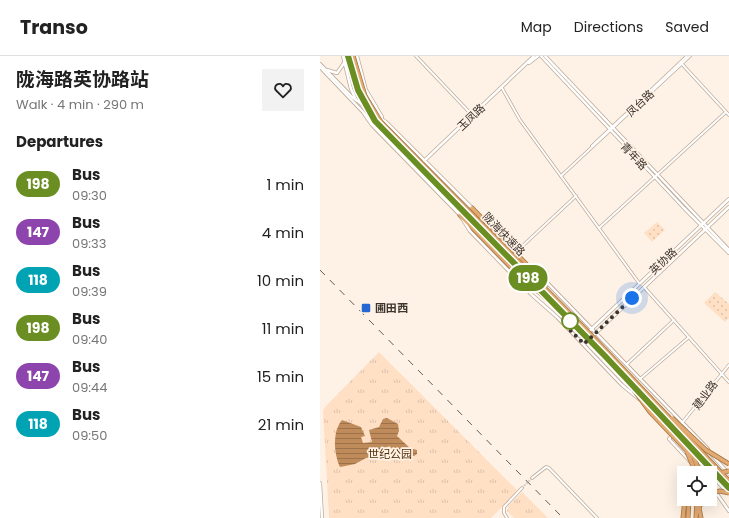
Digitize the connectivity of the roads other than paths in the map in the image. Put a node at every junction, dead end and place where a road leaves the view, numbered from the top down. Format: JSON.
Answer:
{"nodes":[{"id":1,"x":343,"y":56,"type":"edge"},
{"id":2,"x":348,"y":56,"type":"edge"},
{"id":3,"x":353,"y":56,"type":"edge"},
{"id":4,"x":357,"y":56,"type":"edge"},
{"id":5,"x":416,"y":56,"type":"edge"},
{"id":6,"x":534,"y":56,"type":"edge"},
{"id":7,"x":540,"y":56,"type":"edge"},
{"id":8,"x":545,"y":56,"type":"edge"},
{"id":9,"x":687,"y":56,"type":"edge"},
{"id":10,"x":690,"y":56,"type":"edge"},
{"id":11,"x":345,"y":62,"type":"junction"},
{"id":12,"x":681,"y":63,"type":"junction"},
{"id":13,"x":320,"y":64,"type":"edge"},
{"id":14,"x":527,"y":64,"type":"junction"},
{"id":15,"x":320,"y":69,"type":"edge"},
{"id":16,"x":325,"y":69,"type":"junction"},
{"id":17,"x":502,"y":88,"type":"junction"},
{"id":18,"x":356,"y":100,"type":"junction"},
{"id":19,"x":363,"y":112,"type":"junction"},
{"id":20,"x":726,"y":112,"type":"junction"},
{"id":21,"x":729,"y":115,"type":"edge"},
{"id":22,"x":472,"y":116,"type":"junction"},
{"id":23,"x":386,"y":122,"type":"junction"},
{"id":24,"x":611,"y":129,"type":"junction"},
{"id":25,"x":425,"y":160,"type":"junction"},
{"id":26,"x":415,"y":169,"type":"junction"},
{"id":27,"x":561,"y":176,"type":"junction"},
{"id":28,"x":656,"y":176,"type":"junction"},
{"id":29,"x":576,"y":196,"type":"junction"},
{"id":30,"x":729,"y":199,"type":"edge"},
{"id":31,"x":729,"y":207,"type":"edge"},
{"id":32,"x":472,"y":208,"type":"junction"},
{"id":33,"x":460,"y":215,"type":"junction"},
{"id":34,"x":702,"y":225,"type":"junction"},
{"id":35,"x":599,"y":228,"type":"junction"},
{"id":36,"x":706,"y":229,"type":"junction"},
{"id":37,"x":729,"y":250,"type":"edge"},
{"id":38,"x":516,"y":252,"type":"junction"},
{"id":39,"x":729,"y":254,"type":"edge"},
{"id":40,"x":639,"y":283,"type":"junction"},
{"id":41,"x":644,"y":287,"type":"junction"},
{"id":42,"x":557,"y":301,"type":"junction"},
{"id":43,"x":569,"y":319,"type":"junction"},
{"id":44,"x":674,"y":320,"type":"junction"},
{"id":45,"x":592,"y":328,"type":"junction"},
{"id":46,"x":596,"y":333,"type":"junction"},
{"id":47,"x":688,"y":338,"type":"junction"},
{"id":48,"x":580,"y":340,"type":"junction"},
{"id":49,"x":584,"y":344,"type":"junction"},
{"id":50,"x":626,"y":365,"type":"junction"},
{"id":51,"x":729,"y":366,"type":"edge"},
{"id":52,"x":721,"y":374,"type":"junction"},
{"id":53,"x":625,"y":378,"type":"junction"},
{"id":54,"x":640,"y":380,"type":"junction"},
{"id":55,"x":729,"y":382,"type":"edge"},
{"id":56,"x":659,"y":407,"type":"junction"},
{"id":57,"x":682,"y":423,"type":"junction"},
{"id":58,"x":674,"y":433,"type":"junction"},
{"id":59,"x":684,"y":446,"type":"junction"},
{"id":60,"x":729,"y":464,"type":"edge"},
{"id":61,"x":692,"y":466,"type":"edge"},
{"id":62,"x":695,"y":466,"type":"edge"},
{"id":63,"x":698,"y":466,"type":"edge"},
{"id":64,"x":729,"y":472,"type":"edge"},
{"id":65,"x":717,"y":474,"type":"edge"},
{"id":66,"x":532,"y":478,"type":"tunnel mouth"},
{"id":67,"x":729,"y":478,"type":"edge"},
{"id":68,"x":729,"y":481,"type":"edge"},
{"id":69,"x":320,"y":483,"type":"edge"},
{"id":70,"x":522,"y":488,"type":"tunnel mouth"},
{"id":71,"x":729,"y":488,"type":"edge"},
{"id":72,"x":717,"y":492,"type":"edge"},
{"id":73,"x":717,"y":494,"type":"edge"},
{"id":74,"x":729,"y":494,"type":"edge"},
{"id":75,"x":684,"y":506,"type":"edge"},
{"id":76,"x":689,"y":506,"type":"edge"},
{"id":77,"x":697,"y":506,"type":"edge"},
{"id":78,"x":700,"y":506,"type":"edge"},
{"id":79,"x":729,"y":511,"type":"edge"},
{"id":80,"x":322,"y":518,"type":"edge"},
{"id":81,"x":507,"y":518,"type":"edge"},
{"id":82,"x":597,"y":518,"type":"edge"},
{"id":83,"x":683,"y":518,"type":"edge"},
{"id":84,"x":688,"y":518,"type":"edge"},
{"id":85,"x":696,"y":518,"type":"edge"},
{"id":86,"x":701,"y":518,"type":"edge"}],
"edges":[{"from":1,"to":11,"type":"street"},
{"from":2,"to":43,"type":"highway","name":"陇海快速路","bridge":true},
{"from":3,"to":42,"type":"highway","name":"陇海快速路","bridge":true},
{"from":4,"to":23,"type":"street"},
{"from":5,"to":22,"type":"street"},
{"from":6,"to":14,"type":"street","name":"玉凤路"},
{"from":7,"to":14,"type":"street","name":"玉凤路"},
{"from":7,"to":24,"type":"street","name":"青年路"},
{"from":8,"to":24,"type":"street","name":"青年路"},
{"from":9,"to":12,"type":"street","name":"凤台路"},
{"from":10,"to":12,"type":"street","name":"凤台路"},
{"from":11,"to":16,"type":"street"},
{"from":11,"to":18,"type":"street"},
{"from":12,"to":20,"type":"street"},
{"from":12,"to":24,"type":"street","name":"凤台路"},
{"from":13,"to":16,"type":"street"},
{"from":14,"to":17,"type":"street","name":"玉凤路"},
{"from":15,"to":19,"type":"street"},
{"from":16,"to":18,"type":"street"},
{"from":17,"to":22,"type":"street","name":"玉凤路"},
{"from":17,"to":27,"type":"street"},
{"from":18,"to":19,"type":"street"},
{"from":18,"to":23,"type":"street"},
{"from":19,"to":26,"type":"street"},
{"from":20,"to":21,"type":"street"},
{"from":20,"to":28,"type":"street"},
{"from":22,"to":25,"type":"street","name":"玉凤路"},
{"from":23,"to":25,"type":"street"},
{"from":24,"to":27,"type":"street","name":"凤台路"},
{"from":24,"to":28,"type":"street","name":"青年路"},
{"from":25,"to":26,"type":"street","name":"玉凤路"},
{"from":25,"to":32,"type":"street"},
{"from":26,"to":33,"type":"street"},
{"from":27,"to":29,"type":"street"},
{"from":28,"to":34,"type":"street","name":"青年路"},
{"from":28,"to":35,"type":"street"},
{"from":29,"to":35,"type":"street"},
{"from":29,"to":38,"type":"street"},
{"from":30,"to":34,"type":"street","name":"英协路"},
{"from":31,"to":36,"type":"street","name":"英协路"},
{"from":32,"to":38,"type":"street"},
{"from":32,"to":42,"type":"highway","bridge":true},
{"from":33,"to":43,"type":"highway","bridge":true},
{"from":33,"to":48,"type":"street"},
{"from":34,"to":36,"type":"street","name":"青年路"},
{"from":34,"to":40,"type":"street","name":"英协路"},
{"from":35,"to":40,"type":"street"},
{"from":36,"to":37,"type":"street","name":"青年路"},
{"from":36,"to":39,"type":"street","name":"青年路"},
{"from":36,"to":41,"type":"street","name":"英协路"},
{"from":38,"to":45,"type":"street"},
{"from":40,"to":45,"type":"street","name":"英协路"},
{"from":41,"to":44,"type":"street"},
{"from":41,"to":46,"type":"street","name":"英协路"},
{"from":42,"to":56,"type":"highway","name":"陇海快速路","bridge":true},
{"from":43,"to":53,"type":"highway","name":"陇海快速路","bridge":true},
{"from":44,"to":47,"type":"street"},
{"from":44,"to":50,"type":"street"},
{"from":45,"to":46,"type":"street"},
{"from":45,"to":48,"type":"street","name":"英协路"},
{"from":46,"to":49,"type":"street","name":"英协路"},
{"from":46,"to":50,"type":"street"},
{"from":47,"to":52,"type":"street"},
{"from":47,"to":54,"type":"street"},
{"from":48,"to":49,"type":"street"},
{"from":49,"to":58,"type":"street"},
{"from":50,"to":54,"type":"street"},
{"from":51,"to":52,"type":"street","name":"建业路"},
{"from":52,"to":55,"type":"street"},
{"from":52,"to":57,"type":"street","name":"建业路"},
{"from":53,"to":59,"type":"highway","bridge":true},
{"from":53,"to":71,"type":"highway","name":"陇海快速路","bridge":true},
{"from":54,"to":57,"type":"street"},
{"from":56,"to":60,"type":"highway","bridge":true},
{"from":56,"to":68,"type":"highway","name":"陇海快速路","bridge":true},
{"from":57,"to":64,"type":"street"},
{"from":57,"to":67,"type":"street"},
{"from":58,"to":62,"type":"street"},
{"from":58,"to":74,"type":"street"},
{"from":59,"to":61,"type":"highway","bridge":true},
{"from":59,"to":63,"type":"highway","bridge":true},
{"from":64,"to":65,"type":"highway","bridge":true},
{"from":66,"to":82,"type":"street"},
{"from":69,"to":80,"type":"street"},
{"from":70,"to":81,"type":"street"},
{"from":72,"to":74,"type":"highway","bridge":true},
{"from":73,"to":79,"type":"street"},
{"from":75,"to":83,"type":"highway"},
{"from":76,"to":84,"type":"highway"},
{"from":77,"to":85,"type":"highway"},
{"from":78,"to":86,"type":"highway"}]}
